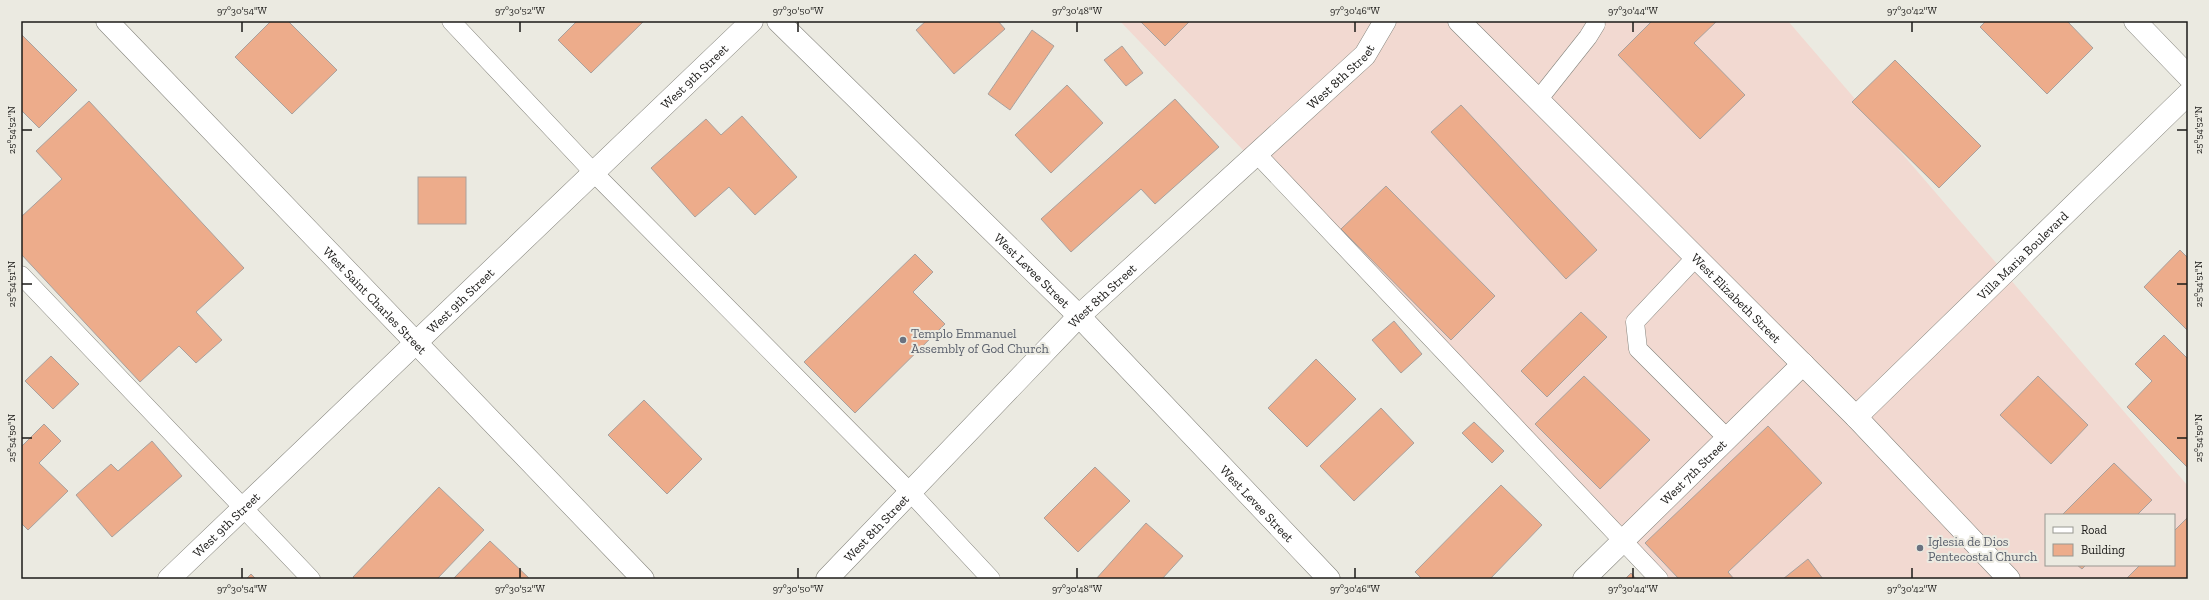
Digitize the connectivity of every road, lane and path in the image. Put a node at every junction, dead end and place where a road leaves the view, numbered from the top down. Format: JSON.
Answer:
{"nodes":[{"id":1,"x":107,"y":21,"type":"edge"},
{"id":2,"x":451,"y":21,"type":"edge"},
{"id":3,"x":752,"y":21,"type":"edge"},
{"id":4,"x":778,"y":21,"type":"edge"},
{"id":5,"x":1385,"y":21,"type":"edge"},
{"id":6,"x":1459,"y":21,"type":"edge"},
{"id":7,"x":2135,"y":21,"type":"edge"},
{"id":8,"x":1596,"y":22,"type":"edge"},
{"id":9,"x":2188,"y":76,"type":"edge"},
{"id":10,"x":2188,"y":94,"type":"edge"},
{"id":11,"x":1538,"y":100,"type":"junction"},
{"id":12,"x":1256,"y":153,"type":"junction"},
{"id":13,"x":594,"y":173,"type":"junction"},
{"id":14,"x":1696,"y":257,"type":"junction"},
{"id":15,"x":21,"y":275,"type":"edge"},
{"id":16,"x":1079,"y":316,"type":"junction"},
{"id":17,"x":417,"y":342,"type":"junction"},
{"id":18,"x":1803,"y":364,"type":"junction"},
{"id":19,"x":1856,"y":416,"type":"junction"},
{"id":20,"x":1728,"y":439,"type":"junction"},
{"id":21,"x":910,"y":492,"type":"junction"},
{"id":22,"x":244,"y":507,"type":"junction"},
{"id":23,"x":1622,"y":542,"type":"junction"},
{"id":24,"x":169,"y":579,"type":"edge"},
{"id":25,"x":312,"y":579,"type":"edge"},
{"id":26,"x":643,"y":579,"type":"edge"},
{"id":27,"x":827,"y":579,"type":"edge"},
{"id":28,"x":991,"y":579,"type":"edge"},
{"id":29,"x":1329,"y":579,"type":"edge"},
{"id":30,"x":1584,"y":579,"type":"edge"},
{"id":31,"x":1659,"y":579,"type":"edge"},
{"id":32,"x":2009,"y":579,"type":"edge"}],
"edges":[{"from":1,"to":17,"type":"street","name":"West Saint Charles Street"},
{"from":2,"to":13,"type":"lane"},
{"from":3,"to":13,"type":"street","name":"West 9th Street"},
{"from":4,"to":16,"type":"street","name":"West Levee Street"},
{"from":5,"to":12,"type":"street","name":"West 8th Street"},
{"from":6,"to":11,"type":"street","name":"West Elizabeth Street"},
{"from":7,"to":9,"type":"street"},
{"from":8,"to":11,"type":"lane"},
{"from":10,"to":19,"type":"street","name":"Villa Maria Boulevard"},
{"from":11,"to":14,"type":"street","name":"West Elizabeth Street"},
{"from":12,"to":16,"type":"street","name":"West 8th Street"},
{"from":12,"to":23,"type":"lane"},
{"from":13,"to":17,"type":"street","name":"West 9th Street"},
{"from":13,"to":21,"type":"lane"},
{"from":14,"to":18,"type":"street","name":"West Elizabeth Street"},
{"from":14,"to":20,"type":"lane"},
{"from":15,"to":22,"type":"lane"},
{"from":16,"to":21,"type":"street","name":"West 8th Street"},
{"from":16,"to":29,"type":"street","name":"West Levee Street"},
{"from":17,"to":22,"type":"street","name":"West 9th Street"},
{"from":17,"to":26,"type":"street","name":"West Saint Charles Street"},
{"from":18,"to":19,"type":"street","name":"West Elizabeth Street"},
{"from":18,"to":20,"type":"street","name":"West 7th Street"},
{"from":19,"to":32,"type":"street","name":"West Elizabeth Street"},
{"from":20,"to":23,"type":"street","name":"West 7th Street"},
{"from":21,"to":27,"type":"street","name":"West 8th Street"},
{"from":21,"to":28,"type":"lane"},
{"from":22,"to":24,"type":"street","name":"West 9th Street"},
{"from":22,"to":25,"type":"lane"},
{"from":23,"to":30,"type":"street","name":"West 7th Street"},
{"from":23,"to":31,"type":"lane"}]}
